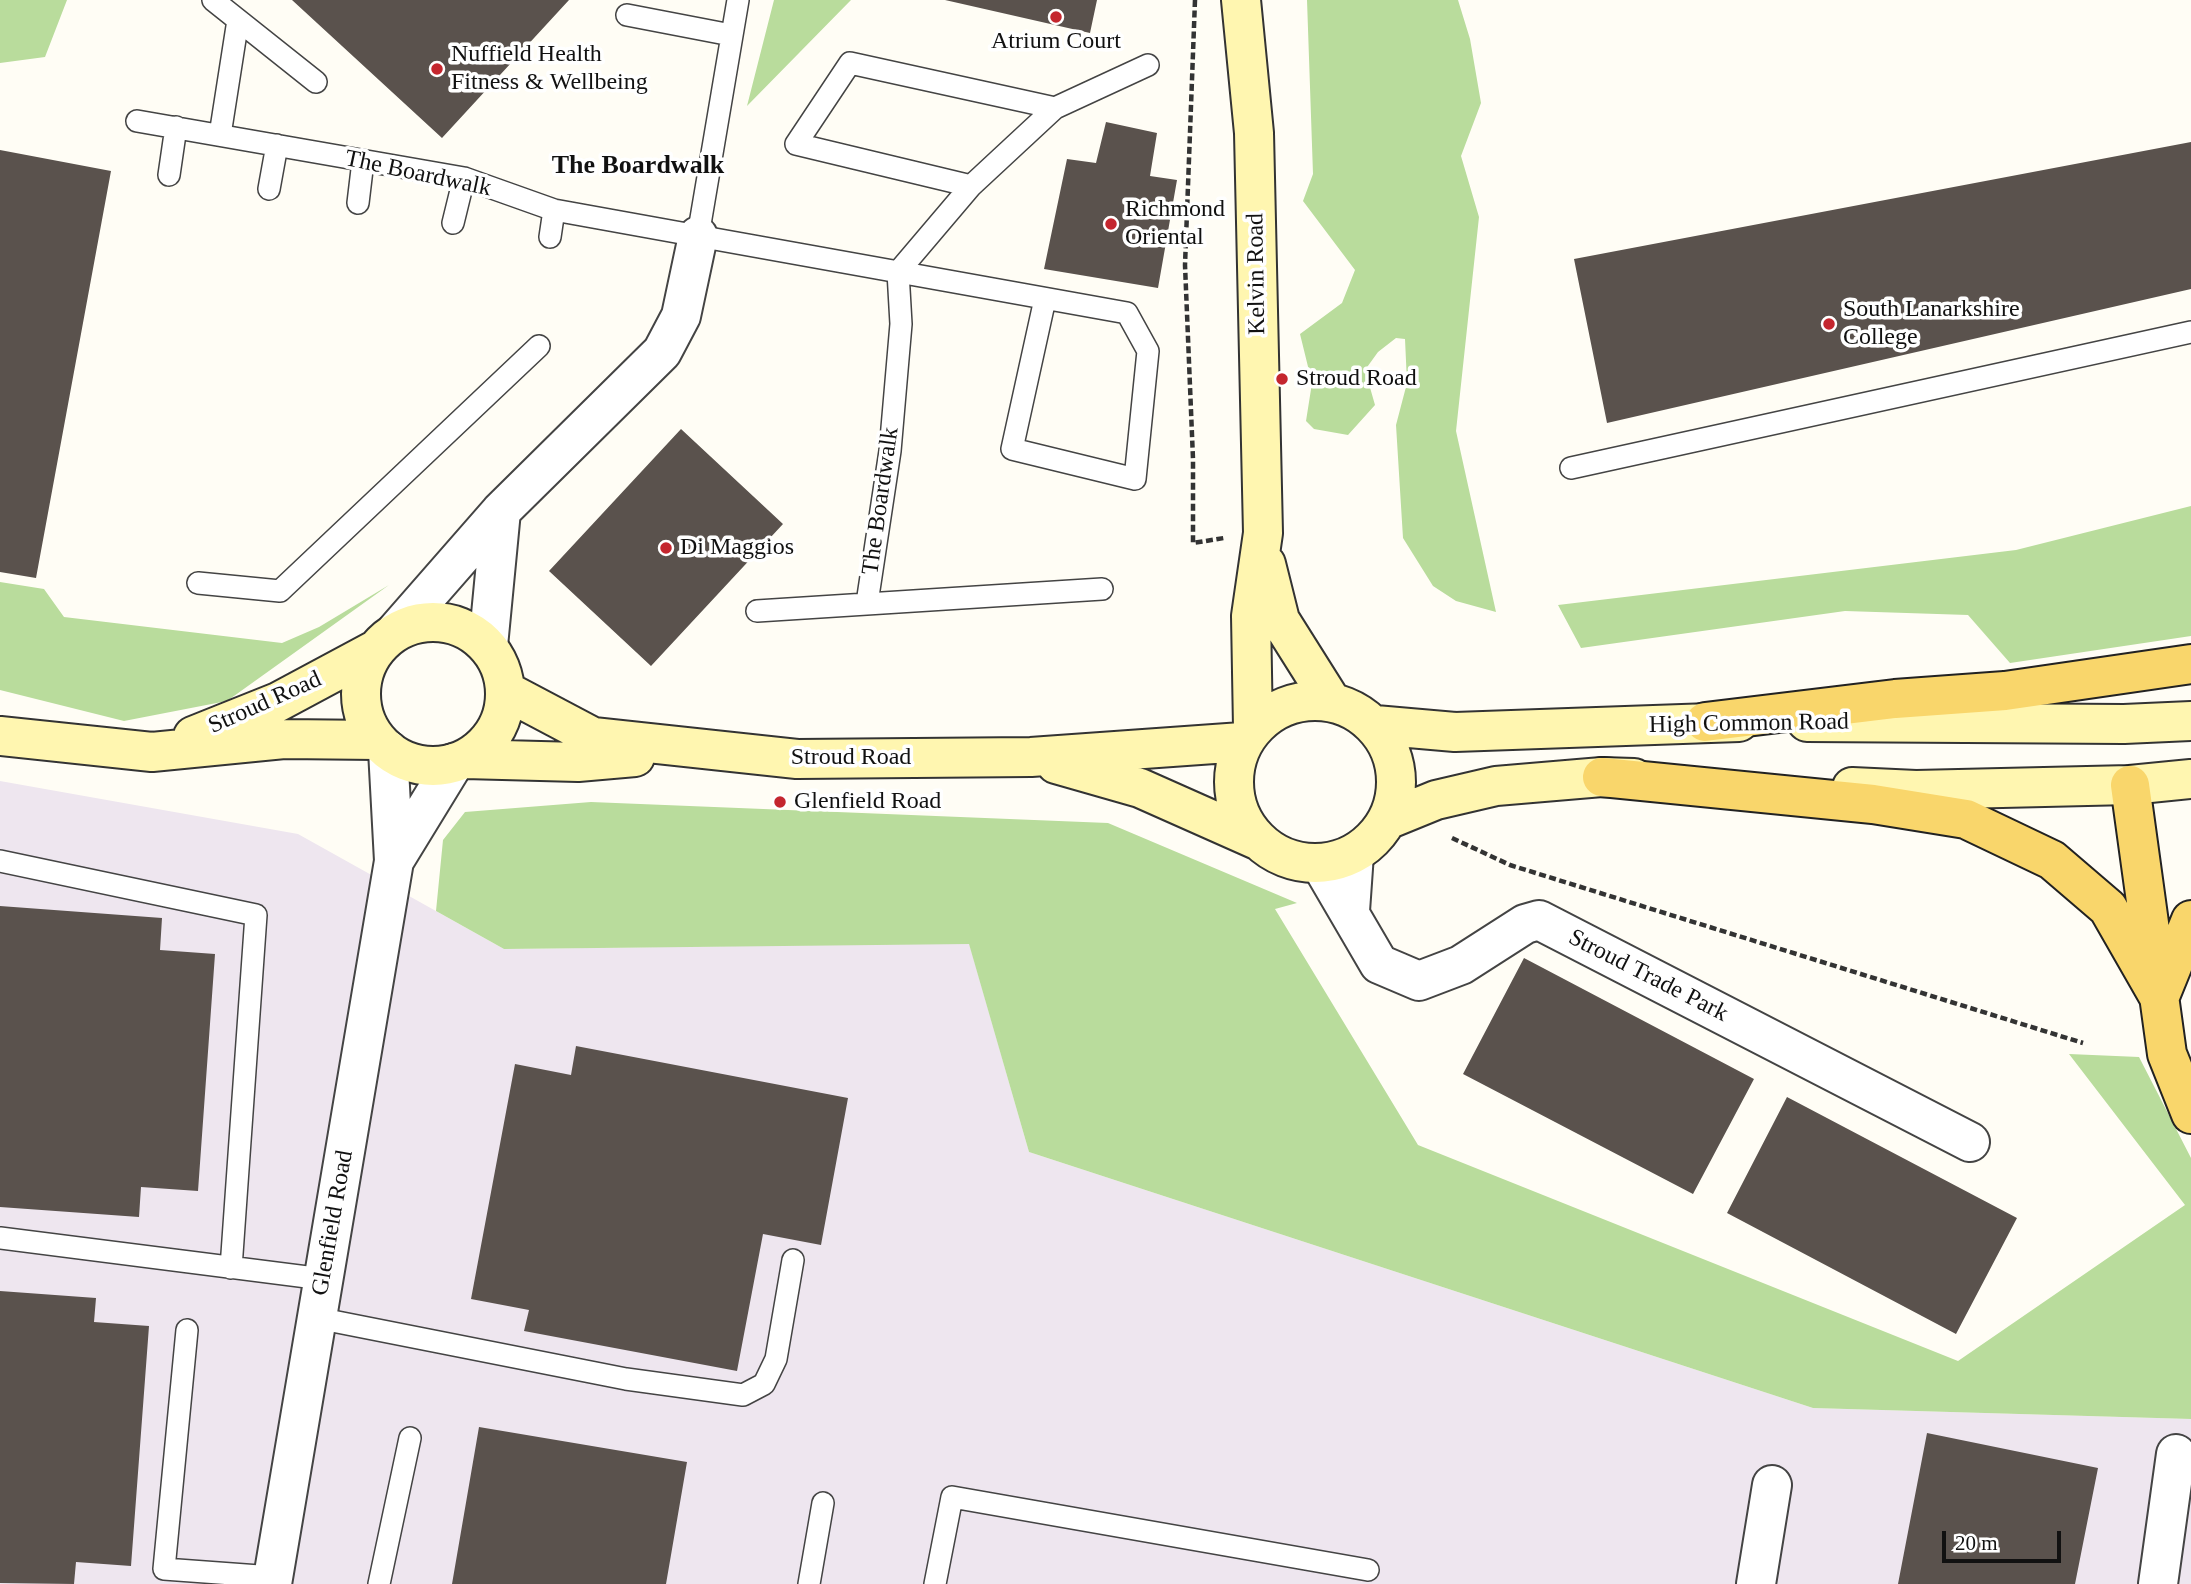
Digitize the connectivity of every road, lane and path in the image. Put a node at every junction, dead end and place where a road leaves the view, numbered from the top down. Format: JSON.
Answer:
{"nodes":[{"id":1,"x":213,"y":0,"type":"edge"},
{"id":2,"x":738,"y":0,"type":"edge"},
{"id":3,"x":1195,"y":0,"type":"edge"},
{"id":4,"x":1241,"y":0,"type":"edge"},
{"id":5,"x":627,"y":15,"type":"dead end"},
{"id":6,"x":239,"y":20,"type":"junction"},
{"id":7,"x":731,"y":35,"type":"junction"},
{"id":8,"x":1148,"y":65,"type":"dead end"},
{"id":9,"x":316,"y":82,"type":"dead end"},
{"id":10,"x":1055,"y":108,"type":"junction"},
{"id":11,"x":137,"y":121,"type":"dead end"},
{"id":12,"x":176,"y":127,"type":"junction"},
{"id":13,"x":220,"y":135,"type":"junction"},
{"id":14,"x":277,"y":145,"type":"junction"},
{"id":15,"x":363,"y":161,"type":"junction"},
{"id":16,"x":169,"y":175,"type":"dead end"},
{"id":17,"x":464,"y":178,"type":"junction"},
{"id":18,"x":971,"y":186,"type":"junction"},
{"id":19,"x":269,"y":189,"type":"dead end"},
{"id":20,"x":358,"y":203,"type":"dead end"},
{"id":21,"x":554,"y":210,"type":"junction"},
{"id":22,"x":453,"y":223,"type":"dead end"},
{"id":23,"x":698,"y":236,"type":"junction"},
{"id":24,"x":550,"y":237,"type":"dead end"},
{"id":25,"x":898,"y":272,"type":"junction"},
{"id":26,"x":1045,"y":299,"type":"junction"},
{"id":27,"x":2191,"y":332,"type":"edge"},
{"id":28,"x":539,"y":346,"type":"dead end"},
{"id":29,"x":1571,"y":467,"type":"dead end"},
{"id":30,"x":501,"y":511,"type":"junction"},
{"id":31,"x":1263,"y":541,"type":"junction"},
{"id":32,"x":198,"y":583,"type":"dead end"},
{"id":33,"x":1102,"y":589,"type":"dead end"},
{"id":34,"x":867,"y":603,"type":"junction"},
{"id":35,"x":757,"y":611,"type":"dead end"},
{"id":36,"x":385,"y":640,"type":"junction"},
{"id":37,"x":488,"y":646,"type":"junction"},
{"id":38,"x":2191,"y":663,"type":"edge"},
{"id":39,"x":506,"y":691,"type":"junction"},
{"id":40,"x":1331,"y":701,"type":"junction"},
{"id":41,"x":2191,"y":721,"type":"edge"},
{"id":42,"x":1705,"y":722,"type":"junction"},
{"id":43,"x":2124,"y":724,"type":"junction"},
{"id":44,"x":1375,"y":725,"type":"junction"},
{"id":45,"x":1248,"y":735,"type":"junction"},
{"id":46,"x":0,"y":736,"type":"edge"},
{"id":47,"x":383,"y":745,"type":"junction"},
{"id":48,"x":714,"y":751,"type":"junction"},
{"id":49,"x":152,"y":752,"type":"junction"},
{"id":50,"x":1031,"y":757,"type":"junction"},
{"id":51,"x":460,"y":761,"type":"junction"},
{"id":52,"x":1602,"y":777,"type":"junction"},
{"id":53,"x":2191,"y":779,"type":"edge"},
{"id":54,"x":2130,"y":785,"type":"junction"},
{"id":55,"x":1394,"y":818,"type":"junction"},
{"id":56,"x":1257,"y":840,"type":"junction"},
{"id":57,"x":1337,"y":858,"type":"junction"},
{"id":58,"x":0,"y":861,"type":"edge"},
{"id":59,"x":394,"y":862,"type":"junction"},
{"id":60,"x":2191,"y":920,"type":"edge"},
{"id":61,"x":2159,"y":997,"type":"junction"},
{"id":62,"x":2084,"y":1043,"type":"dead end"},
{"id":63,"x":2191,"y":1114,"type":"edge"},
{"id":64,"x":1970,"y":1142,"type":"dead end"},
{"id":65,"x":0,"y":1238,"type":"edge"},
{"id":66,"x":793,"y":1260,"type":"dead end"},
{"id":67,"x":232,"y":1268,"type":"junction"},
{"id":68,"x":323,"y":1279,"type":"junction"},
{"id":69,"x":317,"y":1318,"type":"junction"},
{"id":70,"x":187,"y":1330,"type":"dead end"},
{"id":71,"x":410,"y":1438,"type":"dead end"},
{"id":72,"x":2176,"y":1454,"type":"dead end"},
{"id":73,"x":1772,"y":1485,"type":"dead end"},
{"id":74,"x":822,"y":1503,"type":"dead end"},
{"id":75,"x":1368,"y":1570,"type":"dead end"},
{"id":76,"x":272,"y":1581,"type":"edge"},
{"id":77,"x":379,"y":1584,"type":"edge"},
{"id":78,"x":809,"y":1584,"type":"edge"},
{"id":79,"x":935,"y":1584,"type":"edge"},
{"id":80,"x":1756,"y":1584,"type":"edge"},
{"id":81,"x":2158,"y":1584,"type":"edge"}],
"edges":[{"from":1,"to":6,"type":"lane"},
{"from":2,"to":7,"type":"lane"},
{"from":3,"to":31,"type":"path"},
{"from":4,"to":31,"type":"street","name":"Kelvin Road"},
{"from":5,"to":7,"type":"lane"},
{"from":6,"to":9,"type":"lane"},
{"from":6,"to":13,"type":"lane"},
{"from":7,"to":23,"type":"lane"},
{"from":8,"to":10,"type":"lane"},
{"from":10,"to":18,"type":"lane"},
{"from":10,"to":18,"type":"lane"},
{"from":11,"to":12,"type":"lane","name":"The Boardwalk"},
{"from":12,"to":13,"type":"lane","name":"The Boardwalk"},
{"from":12,"to":16,"type":"lane"},
{"from":13,"to":14,"type":"lane","name":"The Boardwalk"},
{"from":14,"to":15,"type":"lane","name":"The Boardwalk"},
{"from":14,"to":19,"type":"lane"},
{"from":15,"to":17,"type":"lane","name":"The Boardwalk"},
{"from":15,"to":20,"type":"lane"},
{"from":17,"to":21,"type":"lane","name":"The Boardwalk"},
{"from":17,"to":22,"type":"lane"},
{"from":18,"to":25,"type":"lane"},
{"from":21,"to":23,"type":"lane","name":"The Boardwalk"},
{"from":21,"to":24,"type":"lane"},
{"from":23,"to":25,"type":"lane","name":"The Boardwalk"},
{"from":23,"to":30,"type":"street"},
{"from":25,"to":26,"type":"lane","name":"The Boardwalk"},
{"from":25,"to":34,"type":"lane","name":"The Boardwalk"},
{"from":26,"to":26,"type":"lane","name":"The Boardwalk"},
{"from":27,"to":29,"type":"lane"},
{"from":28,"to":32,"type":"lane"},
{"from":30,"to":36,"type":"street"},
{"from":30,"to":37,"type":"street"},
{"from":31,"to":40,"type":"street","name":"Kelvin Road"},
{"from":31,"to":45,"type":"street","name":"Kelvin Road"},
{"from":33,"to":34,"type":"lane","name":"The Boardwalk"},
{"from":34,"to":35,"type":"lane","name":"The Boardwalk"},
{"from":36,"to":37,"type":"street"},
{"from":36,"to":47,"type":"street"},
{"from":36,"to":49,"type":"street","name":"Stroud Road"},
{"from":37,"to":39,"type":"street"},
{"from":38,"to":42,"type":"main road"},
{"from":39,"to":48,"type":"street","name":"Stroud Road"},
{"from":39,"to":51,"type":"street"},
{"from":40,"to":44,"type":"street"},
{"from":40,"to":45,"type":"street"},
{"from":41,"to":43,"type":"street","name":"High Common Road"},
{"from":42,"to":43,"type":"street","name":"High Common Road"},
{"from":42,"to":44,"type":"street","name":"High Common Road"},
{"from":43,"to":54,"type":"street"},
{"from":44,"to":55,"type":"street"},
{"from":45,"to":50,"type":"street","name":"Stroud Road"},
{"from":45,"to":56,"type":"street"},
{"from":46,"to":49,"type":"street","name":"Stroud Road"},
{"from":47,"to":49,"type":"street","name":"Stroud Road"},
{"from":47,"to":51,"type":"street"},
{"from":47,"to":59,"type":"street","name":"Glenfield Road"},
{"from":48,"to":50,"type":"street","name":"Stroud Road"},
{"from":48,"to":51,"type":"street","name":"Stroud Road"},
{"from":50,"to":56,"type":"street","name":"Stroud Road"},
{"from":51,"to":59,"type":"street","name":"Glenfield Road"},
{"from":52,"to":54,"type":"street"},
{"from":52,"to":55,"type":"street"},
{"from":52,"to":61,"type":"main road"},
{"from":53,"to":54,"type":"street"},
{"from":54,"to":61,"type":"main road"},
{"from":55,"to":57,"type":"street"},
{"from":55,"to":62,"type":"path"},
{"from":56,"to":57,"type":"street"},
{"from":57,"to":64,"type":"street","name":"Stroud Trade Park"},
{"from":58,"to":67,"type":"lane"},
{"from":59,"to":68,"type":"street","name":"Glenfield Road"},
{"from":60,"to":61,"type":"main road"},
{"from":61,"to":63,"type":"main road"},
{"from":65,"to":67,"type":"lane"},
{"from":66,"to":69,"type":"lane"},
{"from":67,"to":68,"type":"lane"},
{"from":68,"to":69,"type":"street","name":"Glenfield Road"},
{"from":69,"to":76,"type":"street","name":"Glenfield Road"},
{"from":70,"to":76,"type":"lane"},
{"from":71,"to":77,"type":"lane"},
{"from":72,"to":81,"type":"street"},
{"from":73,"to":80,"type":"street"},
{"from":74,"to":78,"type":"lane"},
{"from":75,"to":79,"type":"lane"}]}
